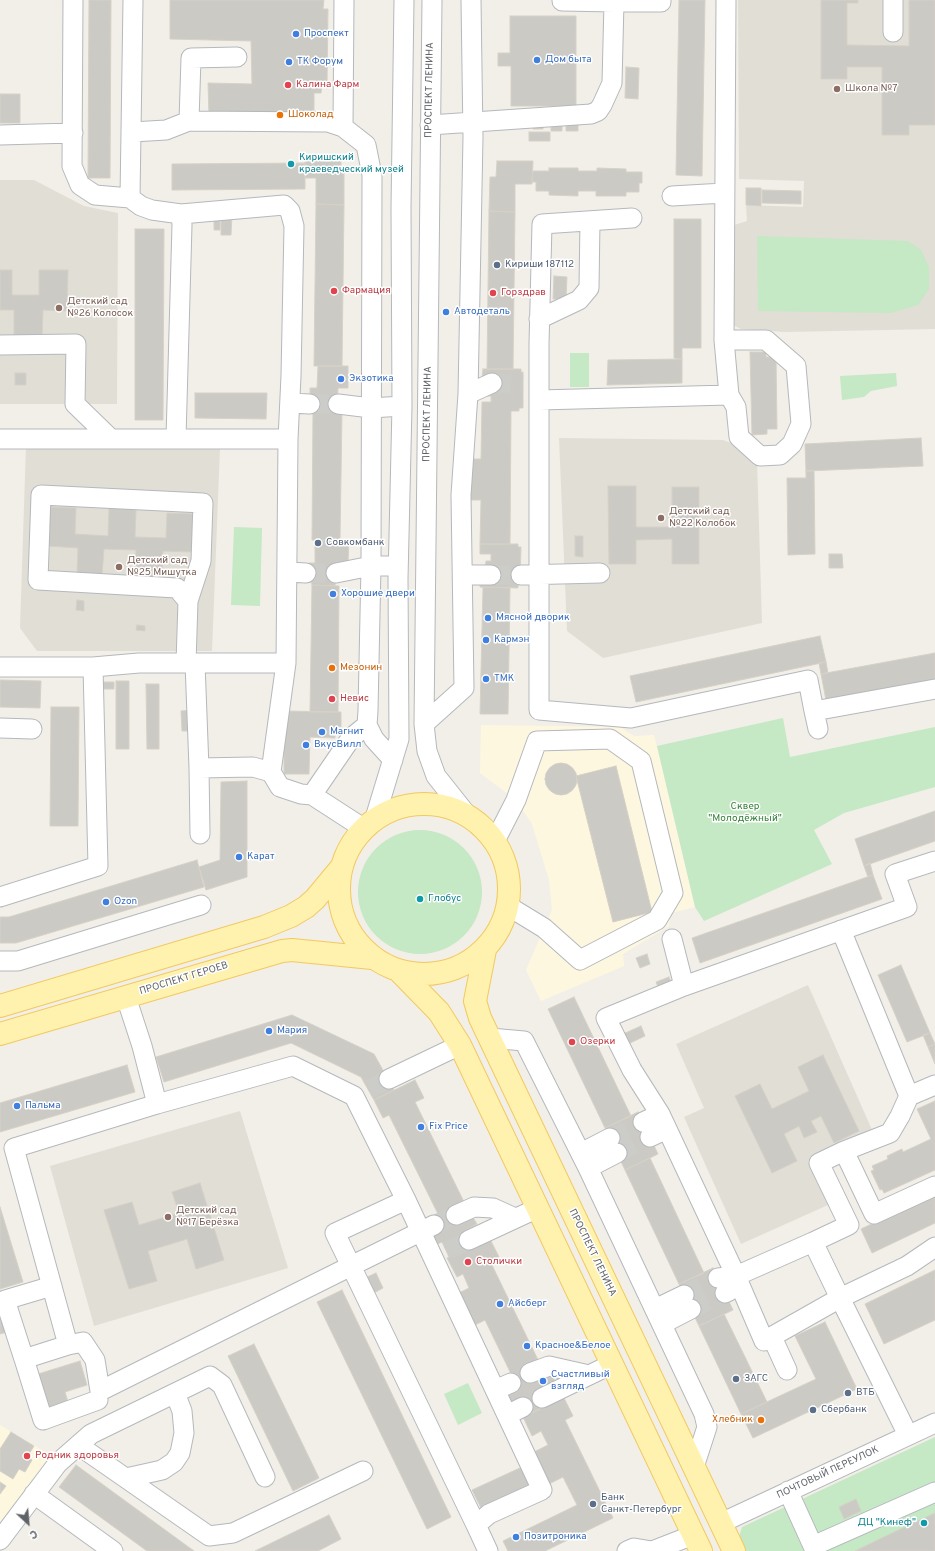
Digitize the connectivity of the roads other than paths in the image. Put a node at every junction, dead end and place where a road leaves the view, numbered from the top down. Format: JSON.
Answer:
{"nodes":[{"id":1,"x":73,"y":0,"type":"edge"},
{"id":2,"x":133,"y":0,"type":"edge"},
{"id":3,"x":344,"y":0,"type":"edge"},
{"id":4,"x":404,"y":0,"type":"edge"},
{"id":5,"x":432,"y":0,"type":"edge"},
{"id":6,"x":471,"y":0,"type":"edge"},
{"id":7,"x":661,"y":0,"type":"edge"},
{"id":8,"x":726,"y":0,"type":"edge"},
{"id":9,"x":893,"y":0,"type":"edge"},
{"id":10,"x":562,"y":1,"type":"edge"},
{"id":11,"x":614,"y":2,"type":"junction"},
{"id":12,"x":893,"y":32,"type":"dead end"},
{"id":13,"x":237,"y":58,"type":"dead end"},
{"id":14,"x":189,"y":121,"type":"junction"},
{"id":15,"x":472,"y":121,"type":"junction"},
{"id":16,"x":430,"y":125,"type":"junction"},
{"id":17,"x":343,"y":127,"type":"junction"},
{"id":18,"x":132,"y":132,"type":"junction"},
{"id":19,"x":73,"y":133,"type":"junction"},
{"id":20,"x":0,"y":135,"type":"edge"},
{"id":21,"x":724,"y":193,"type":"junction"},
{"id":22,"x":672,"y":196,"type":"dead end"},
{"id":23,"x":130,"y":198,"type":"junction"},
{"id":24,"x":372,"y":208,"type":"junction"},
{"id":25,"x":401,"y":208,"type":"junction"},
{"id":26,"x":181,"y":214,"type":"junction"},
{"id":27,"x":632,"y":218,"type":"dead end"},
{"id":28,"x":590,"y":221,"type":"junction"},
{"id":29,"x":539,"y":319,"type":"junction"},
{"id":30,"x":724,"y":340,"type":"junction"},
{"id":31,"x":0,"y":345,"type":"edge"},
{"id":32,"x":492,"y":383,"type":"tunnel mouth"},
{"id":33,"x":534,"y":389,"type":"junction"},
{"id":34,"x":468,"y":394,"type":"junction"},
{"id":35,"x":729,"y":395,"type":"junction"},
{"id":36,"x":290,"y":403,"type":"junction"},
{"id":37,"x":310,"y":404,"type":"tunnel mouth"},
{"id":38,"x":338,"y":404,"type":"tunnel mouth"},
{"id":39,"x":402,"y":406,"type":"junction"},
{"id":40,"x":371,"y":408,"type":"junction"},
{"id":41,"x":0,"y":438,"type":"edge"},
{"id":42,"x":110,"y":438,"type":"junction"},
{"id":43,"x":176,"y":438,"type":"junction"},
{"id":44,"x":288,"y":439,"type":"junction"},
{"id":45,"x":201,"y":561,"type":"junction"},
{"id":46,"x":371,"y":566,"type":"junction"},
{"id":47,"x":398,"y":566,"type":"junction"},
{"id":48,"x":336,"y":573,"type":"tunnel mouth"},
{"id":49,"x":600,"y":573,"type":"dead end"},
{"id":50,"x":463,"y":575,"type":"junction"},
{"id":51,"x":491,"y":575,"type":"tunnel mouth"},
{"id":52,"x":529,"y":575,"type":"junction"},
{"id":53,"x":161,"y":587,"type":"junction"},
{"id":54,"x":188,"y":601,"type":"junction"},
{"id":55,"x":190,"y":663,"type":"junction"},
{"id":56,"x":286,"y":664,"type":"junction"},
{"id":57,"x":0,"y":667,"type":"edge"},
{"id":58,"x":92,"y":667,"type":"junction"},
{"id":59,"x":935,"y":689,"type":"edge"},
{"id":60,"x":814,"y":711,"type":"junction"},
{"id":61,"x":424,"y":724,"type":"junction"},
{"id":62,"x":367,"y":725,"type":"junction"},
{"id":63,"x":0,"y":728,"type":"edge"},
{"id":64,"x":32,"y":729,"type":"dead end"},
{"id":65,"x":818,"y":729,"type":"dead end"},
{"id":66,"x":393,"y":760,"type":"junction"},
{"id":67,"x":199,"y":768,"type":"junction"},
{"id":68,"x":271,"y":772,"type":"junction"},
{"id":69,"x":312,"y":795,"type":"junction"},
{"id":70,"x":467,"y":815,"type":"junction"},
{"id":71,"x":369,"y":823,"type":"junction"},
{"id":72,"x":200,"y":834,"type":"dead end"},
{"id":73,"x":495,"y":841,"type":"junction"},
{"id":74,"x":935,"y":861,"type":"edge"},
{"id":75,"x":340,"y":869,"type":"junction"},
{"id":76,"x":0,"y":897,"type":"edge"},
{"id":77,"x":201,"y":905,"type":"dead end"},
{"id":78,"x":508,"y":906,"type":"junction"},
{"id":79,"x":841,"y":930,"type":"junction"},
{"id":80,"x":672,"y":939,"type":"dead end"},
{"id":81,"x":485,"y":950,"type":"junction"},
{"id":82,"x":372,"y":958,"type":"junction"},
{"id":83,"x":9,"y":961,"type":"edge"},
{"id":84,"x":0,"y":966,"type":"edge"},
{"id":85,"x":400,"y":972,"type":"junction"},
{"id":86,"x":684,"y":986,"type":"junction"},
{"id":87,"x":126,"y":997,"type":"junction"},
{"id":88,"x":0,"y":1006,"type":"edge"},
{"id":89,"x":0,"y":1034,"type":"edge"},
{"id":90,"x":490,"y":1038,"type":"junction"},
{"id":91,"x":460,"y":1045,"type":"junction"},
{"id":92,"x":389,"y":1079,"type":"tunnel mouth"},
{"id":93,"x":935,"y":1085,"type":"edge"},
{"id":94,"x":909,"y":1096,"type":"junction"},
{"id":95,"x":157,"y":1104,"type":"junction"},
{"id":96,"x":664,"y":1121,"type":"junction"},
{"id":97,"x":647,"y":1129,"type":"tunnel mouth"},
{"id":98,"x":614,"y":1146,"type":"tunnel mouth"},
{"id":99,"x":844,"y":1151,"type":"junction"},
{"id":100,"x":585,"y":1160,"type":"junction"},
{"id":101,"x":935,"y":1186,"type":"edge"},
{"id":102,"x":406,"y":1200,"type":"junction"},
{"id":103,"x":538,"y":1208,"type":"junction"},
{"id":104,"x":456,"y":1215,"type":"tunnel mouth"},
{"id":105,"x":515,"y":1218,"type":"junction"},
{"id":106,"x":427,"y":1229,"type":"junction"},
{"id":107,"x":469,"y":1240,"type":"tunnel mouth"},
{"id":108,"x":814,"y":1242,"type":"junction"},
{"id":109,"x":935,"y":1247,"type":"edge"},
{"id":110,"x":351,"y":1266,"type":"junction"},
{"id":111,"x":726,"y":1282,"type":"junction"},
{"id":112,"x":52,"y":1286,"type":"junction"},
{"id":113,"x":840,"y":1298,"type":"junction"},
{"id":114,"x":688,"y":1302,"type":"tunnel mouth"},
{"id":115,"x":658,"y":1317,"type":"junction"},
{"id":116,"x":772,"y":1337,"type":"junction"},
{"id":117,"x":68,"y":1345,"type":"junction"},
{"id":118,"x":24,"y":1359,"type":"junction"},
{"id":119,"x":612,"y":1364,"type":"junction"},
{"id":120,"x":787,"y":1370,"type":"dead end"},
{"id":121,"x":530,"y":1374,"type":"dead end"},
{"id":122,"x":588,"y":1375,"type":"junction"},
{"id":123,"x":175,"y":1394,"type":"junction"},
{"id":124,"x":99,"y":1395,"type":"junction"},
{"id":125,"x":542,"y":1398,"type":"dead end"},
{"id":126,"x":935,"y":1423,"type":"edge"},
{"id":127,"x":908,"y":1435,"type":"junction"},
{"id":128,"x":85,"y":1439,"type":"junction"},
{"id":129,"x":694,"y":1467,"type":"junction"},
{"id":130,"x":363,"y":1470,"type":"dead end"},
{"id":131,"x":265,"y":1477,"type":"dead end"},
{"id":132,"x":126,"y":1478,"type":"junction"},
{"id":133,"x":788,"y":1491,"type":"junction"},
{"id":134,"x":935,"y":1492,"type":"edge"},
{"id":135,"x":34,"y":1494,"type":"junction"},
{"id":136,"x":721,"y":1523,"type":"junction"},
{"id":137,"x":476,"y":1525,"type":"junction"},
{"id":138,"x":0,"y":1540,"type":"edge"},
{"id":139,"x":697,"y":1543,"type":"edge"},
{"id":140,"x":0,"y":1548,"type":"edge"},
{"id":141,"x":4,"y":1551,"type":"edge"},
{"id":142,"x":113,"y":1551,"type":"edge"},
{"id":143,"x":488,"y":1551,"type":"edge"},
{"id":144,"x":627,"y":1551,"type":"edge"},
{"id":145,"x":734,"y":1551,"type":"edge"}],
"edges":[{"from":1,"to":19,"type":"street"},
{"from":2,"to":18,"type":"street"},
{"from":3,"to":17,"type":"street"},
{"from":4,"to":25,"type":"street"},
{"from":5,"to":16,"type":"street","name":"ПРОСПЕКТ ЛЕНИНА"},
{"from":6,"to":15,"type":"street"},
{"from":7,"to":11,"type":"street"},
{"from":8,"to":21,"type":"street"},
{"from":9,"to":12,"type":"street"},
{"from":10,"to":11,"type":"street"},
{"from":11,"to":15,"type":"street"},
{"from":13,"to":14,"type":"street"},
{"from":14,"to":17,"type":"street"},
{"from":14,"to":18,"type":"street"},
{"from":15,"to":16,"type":"street"},
{"from":15,"to":34,"type":"street"},
{"from":16,"to":61,"type":"street","name":"ПРОСПЕКТ ЛЕНИНА"},
{"from":17,"to":24,"type":"street"},
{"from":18,"to":23,"type":"street"},
{"from":19,"to":20,"type":"street"},
{"from":19,"to":23,"type":"street"},
{"from":21,"to":22,"type":"street"},
{"from":21,"to":30,"type":"street"},
{"from":23,"to":26,"type":"street"},
{"from":24,"to":25,"type":"street"},
{"from":24,"to":40,"type":"street"},
{"from":25,"to":39,"type":"street"},
{"from":26,"to":36,"type":"street"},
{"from":26,"to":43,"type":"street"},
{"from":27,"to":28,"type":"street"},
{"from":28,"to":29,"type":"street"},
{"from":28,"to":29,"type":"street"},
{"from":29,"to":33,"type":"street"},
{"from":30,"to":35,"type":"street"},
{"from":30,"to":35,"type":"street"},
{"from":31,"to":42,"type":"street"},
{"from":32,"to":34,"type":"street"},
{"from":33,"to":35,"type":"street"},
{"from":33,"to":52,"type":"street"},
{"from":34,"to":50,"type":"street"},
{"from":36,"to":37,"type":"street"},
{"from":36,"to":44,"type":"street"},
{"from":38,"to":40,"type":"street"},
{"from":39,"to":40,"type":"street"},
{"from":39,"to":47,"type":"street"},
{"from":40,"to":46,"type":"street"},
{"from":41,"to":42,"type":"street"},
{"from":42,"to":43,"type":"street"},
{"from":43,"to":44,"type":"street"},
{"from":44,"to":56,"type":"street"},
{"from":45,"to":53,"type":"street"},
{"from":45,"to":53,"type":"street"},
{"from":45,"to":54,"type":"street"},
{"from":46,"to":47,"type":"street"},
{"from":46,"to":48,"type":"street"},
{"from":46,"to":62,"type":"street"},
{"from":47,"to":66,"type":"street"},
{"from":49,"to":52,"type":"street"},
{"from":50,"to":51,"type":"street"},
{"from":50,"to":61,"type":"street"},
{"from":52,"to":60,"type":"street"},
{"from":53,"to":54,"type":"street"},
{"from":54,"to":55,"type":"street"},
{"from":55,"to":56,"type":"street"},
{"from":55,"to":58,"type":"street"},
{"from":55,"to":67,"type":"street"},
{"from":56,"to":68,"type":"street"},
{"from":57,"to":58,"type":"street"},
{"from":58,"to":76,"type":"street"},
{"from":59,"to":60,"type":"street"},
{"from":60,"to":65,"type":"street"},
{"from":61,"to":70,"type":"street","name":"ПРОСПЕКТ ЛЕНИНА"},
{"from":62,"to":66,"type":"street"},
{"from":62,"to":69,"type":"street"},
{"from":63,"to":64,"type":"street"},
{"from":66,"to":71,"type":"street"},
{"from":67,"to":68,"type":"street"},
{"from":67,"to":72,"type":"street"},
{"from":68,"to":69,"type":"street"},
{"from":69,"to":71,"type":"street"},
{"from":70,"to":71,"type":"main road"},
{"from":70,"to":73,"type":"main road"},
{"from":71,"to":75,"type":"main road"},
{"from":73,"to":78,"type":"main road"},
{"from":73,"to":78,"type":"street"},
{"from":74,"to":79,"type":"street"},
{"from":75,"to":82,"type":"main road"},
{"from":75,"to":88,"type":"main road"},
{"from":77,"to":83,"type":"street"},
{"from":78,"to":81,"type":"main road"},
{"from":79,"to":86,"type":"street"},
{"from":79,"to":94,"type":"street"},
{"from":80,"to":86,"type":"street"},
{"from":81,"to":85,"type":"main road"},
{"from":81,"to":90,"type":"main road","name":"ПРОСПЕКТ ЛЕНИНА"},
{"from":82,"to":85,"type":"main road"},
{"from":82,"to":87,"type":"main road","name":"ПРОСПЕКТ ГЕРОЕВ"},
{"from":83,"to":84,"type":"street"},
{"from":85,"to":91,"type":"main road"},
{"from":86,"to":96,"type":"street"},
{"from":87,"to":89,"type":"main road","name":"ПРОСПЕКТ ГЕРОЕВ"},
{"from":87,"to":95,"type":"street"},
{"from":90,"to":100,"type":"street"},
{"from":90,"to":129,"type":"main road","name":"ПРОСПЕКТ ЛЕНИНА"},
{"from":91,"to":92,"type":"street"},
{"from":91,"to":103,"type":"main road"},
{"from":93,"to":94,"type":"street"},
{"from":94,"to":99,"type":"street"},
{"from":95,"to":102,"type":"street"},
{"from":95,"to":112,"type":"street"},
{"from":96,"to":97,"type":"street"},
{"from":96,"to":111,"type":"street"},
{"from":98,"to":100,"type":"street"},
{"from":99,"to":101,"type":"street"},
{"from":99,"to":108,"type":"street"},
{"from":100,"to":115,"type":"street"},
{"from":102,"to":106,"type":"street"},
{"from":102,"to":110,"type":"street"},
{"from":103,"to":105,"type":"street"},
{"from":103,"to":119,"type":"main road"},
{"from":104,"to":105,"type":"street"},
{"from":105,"to":107,"type":"street"},
{"from":106,"to":110,"type":"street"},
{"from":106,"to":137,"type":"street"},
{"from":108,"to":111,"type":"street"},
{"from":108,"to":113,"type":"street"},
{"from":109,"to":113,"type":"street"},
{"from":110,"to":124,"type":"street"},
{"from":110,"to":137,"type":"street"},
{"from":111,"to":116,"type":"street"},
{"from":112,"to":117,"type":"street"},
{"from":112,"to":118,"type":"street"},
{"from":113,"to":116,"type":"street"},
{"from":113,"to":127,"type":"street"},
{"from":114,"to":115,"type":"street"},
{"from":115,"to":129,"type":"street"},
{"from":116,"to":120,"type":"street"},
{"from":117,"to":118,"type":"street"},
{"from":117,"to":124,"type":"street"},
{"from":118,"to":124,"type":"street"},
{"from":119,"to":122,"type":"street"},
{"from":119,"to":139,"type":"main road"},
{"from":121,"to":122,"type":"street"},
{"from":122,"to":125,"type":"street"},
{"from":123,"to":128,"type":"street"},
{"from":123,"to":131,"type":"street"},
{"from":123,"to":132,"type":"street"},
{"from":124,"to":128,"type":"street"},
{"from":126,"to":127,"type":"street","name":"ПОЧТОВЫЙ ПЕРЕУЛОК"},
{"from":127,"to":133,"type":"street","name":"ПОЧТОВЫЙ ПЕРЕУЛОК"},
{"from":128,"to":132,"type":"street"},
{"from":128,"to":135,"type":"street"},
{"from":129,"to":136,"type":"main road","name":"ПРОСПЕКТ ЛЕНИНА"},
{"from":130,"to":132,"type":"street"},
{"from":133,"to":134,"type":"street"},
{"from":133,"to":136,"type":"street","name":"ПОЧТОВЫЙ ПЕРЕУЛОК"},
{"from":135,"to":138,"type":"street"},
{"from":135,"to":142,"type":"street"},
{"from":136,"to":145,"type":"main road","name":"ПРОСПЕКТ ЛЕНИНА"},
{"from":137,"to":143,"type":"street"},
{"from":139,"to":144,"type":"street"},
{"from":140,"to":141,"type":"street"}]}
